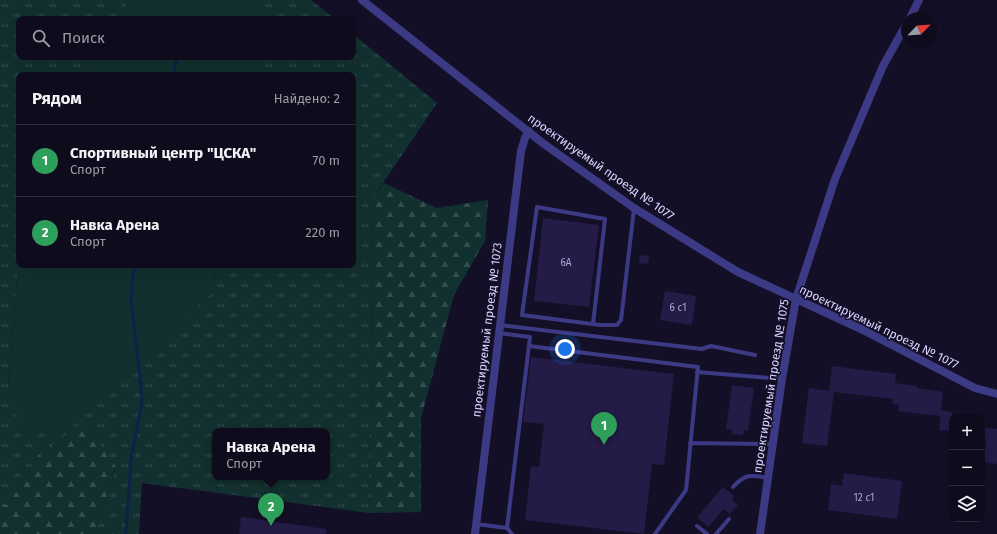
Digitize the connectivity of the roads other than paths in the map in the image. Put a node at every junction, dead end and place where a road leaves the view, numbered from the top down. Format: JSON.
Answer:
{"nodes":[{"id":1,"x":362,"y":0,"type":"edge"},
{"id":2,"x":919,"y":0,"type":"edge"},
{"id":3,"x":913,"y":12,"type":"edge"},
{"id":4,"x":901,"y":34,"type":"edge"},
{"id":5,"x":529,"y":131,"type":"junction"},
{"id":6,"x":634,"y":208,"type":"junction"},
{"id":7,"x":796,"y":299,"type":"junction"},
{"id":8,"x":593,"y":324,"type":"junction"},
{"id":9,"x":500,"y":329,"type":"junction"},
{"id":10,"x":529,"y":346,"type":"junction"},
{"id":11,"x":756,"y":355,"type":"dead end"},
{"id":12,"x":697,"y":372,"type":"junction"},
{"id":13,"x":782,"y":378,"type":"junction"},
{"id":14,"x":997,"y":394,"type":"edge"},
{"id":15,"x":690,"y":443,"type":"junction"},
{"id":16,"x":773,"y":444,"type":"junction"},
{"id":17,"x":768,"y":478,"type":"junction"},
{"id":18,"x":733,"y":487,"type":"dead end"},
{"id":19,"x":728,"y":519,"type":"dead end"},
{"id":20,"x":476,"y":524,"type":"junction"},
{"id":21,"x":697,"y":526,"type":"dead end"},
{"id":22,"x":507,"y":528,"type":"junction"},
{"id":23,"x":475,"y":534,"type":"edge"},
{"id":24,"x":512,"y":534,"type":"edge"},
{"id":25,"x":655,"y":534,"type":"edge"},
{"id":26,"x":707,"y":534,"type":"edge"},
{"id":27,"x":716,"y":534,"type":"edge"},
{"id":28,"x":760,"y":534,"type":"edge"}],
"edges":[{"from":1,"to":5,"type":"street","name":"проектируемый проезд № 1077"},
{"from":2,"to":3,"type":"street"},
{"from":4,"to":7,"type":"street","name":"проектируемый проезд № 1075"},
{"from":5,"to":6,"type":"street","name":"проектируемый проезд № 1077"},
{"from":5,"to":9,"type":"street","name":"проектируемый проезд № 1073"},
{"from":6,"to":7,"type":"street","name":"проектируемый проезд № 1077"},
{"from":6,"to":8,"type":"lane"},
{"from":7,"to":13,"type":"street","name":"проектируемый проезд № 1075"},
{"from":7,"to":14,"type":"street","name":"проектируемый проезд № 1077"},
{"from":8,"to":8,"type":"lane"},
{"from":9,"to":10,"type":"lane"},
{"from":9,"to":11,"type":"lane"},
{"from":9,"to":20,"type":"street","name":"проектируемый проезд № 1073"},
{"from":10,"to":12,"type":"lane"},
{"from":10,"to":22,"type":"lane"},
{"from":12,"to":13,"type":"lane"},
{"from":12,"to":15,"type":"lane"},
{"from":13,"to":16,"type":"street","name":"проектируемый проезд № 1075"},
{"from":15,"to":16,"type":"lane"},
{"from":15,"to":25,"type":"lane"},
{"from":16,"to":17,"type":"street","name":"проектируемый проезд № 1075"},
{"from":17,"to":18,"type":"lane"},
{"from":17,"to":28,"type":"street","name":"проектируемый проезд № 1075"},
{"from":19,"to":27,"type":"lane"},
{"from":20,"to":22,"type":"lane"},
{"from":20,"to":23,"type":"street","name":"проектируемый проезд № 1073"},
{"from":21,"to":26,"type":"lane"},
{"from":22,"to":24,"type":"lane"}]}
